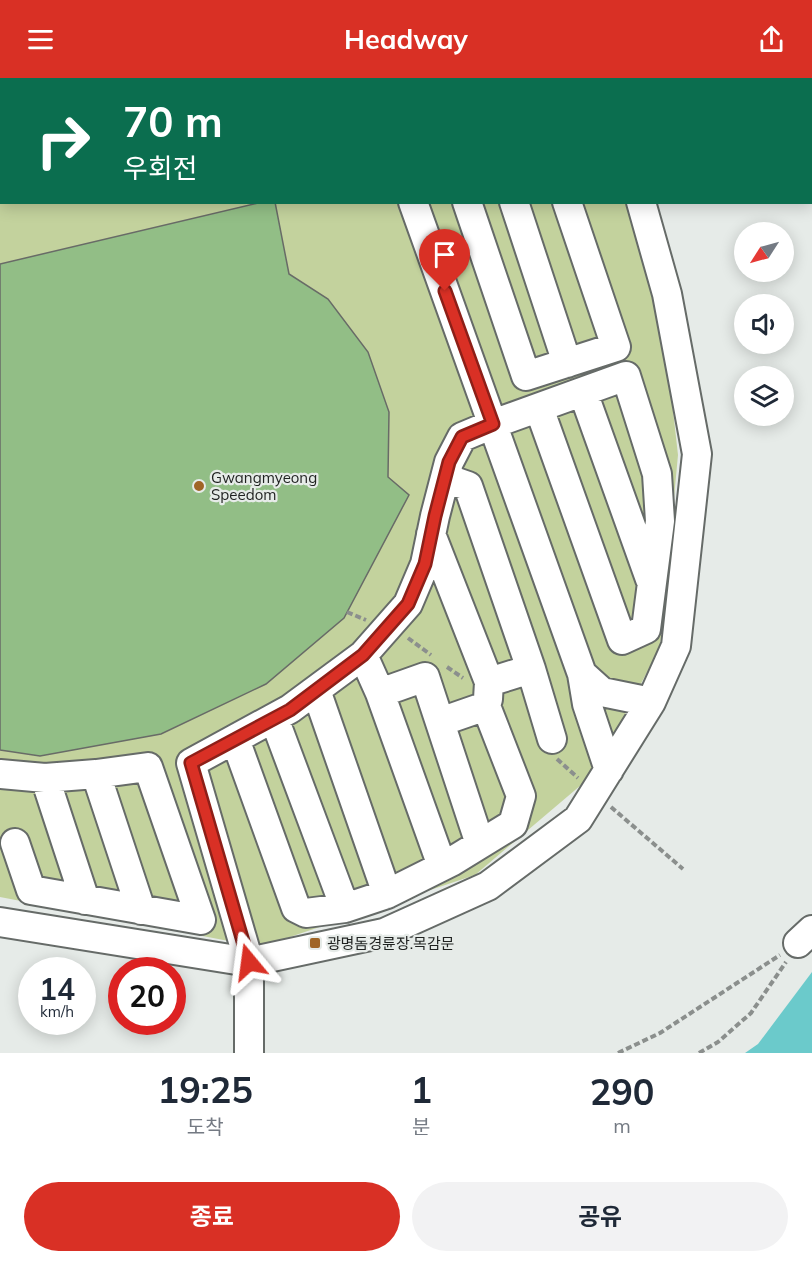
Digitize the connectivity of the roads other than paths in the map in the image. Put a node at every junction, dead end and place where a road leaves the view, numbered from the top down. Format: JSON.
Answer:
{"nodes":[{"id":1,"x":414,"y":204,"type":"edge"},
{"id":2,"x":468,"y":204,"type":"edge"},
{"id":3,"x":515,"y":204,"type":"edge"},
{"id":4,"x":568,"y":204,"type":"edge"},
{"id":5,"x":642,"y":204,"type":"edge"},
{"id":6,"x":567,"y":363,"type":"junction"},
{"id":7,"x":583,"y":392,"type":"junction"},
{"id":8,"x":539,"y":408,"type":"junction"},
{"id":9,"x":493,"y":424,"type":"junction"},
{"id":10,"x":445,"y":478,"type":"junction"},
{"id":11,"x":431,"y":534,"type":"junction"},
{"id":12,"x":652,"y":584,"type":"junction"},
{"id":13,"x":363,"y":655,"type":"junction"},
{"id":14,"x":531,"y":669,"type":"junction"},
{"id":15,"x":582,"y":674,"type":"junction"},
{"id":16,"x":316,"y":690,"type":"junction"},
{"id":17,"x":482,"y":691,"type":"junction"},
{"id":18,"x":380,"y":693,"type":"junction"},
{"id":19,"x":651,"y":702,"type":"junction"},
{"id":20,"x":274,"y":718,"type":"junction"},
{"id":21,"x":440,"y":722,"type":"junction"},
{"id":22,"x":235,"y":739,"type":"junction"},
{"id":23,"x":552,"y":739,"type":"dead end"},
{"id":24,"x":609,"y":770,"type":"junction"},
{"id":25,"x":0,"y":774,"type":"edge"},
{"id":26,"x":96,"y":774,"type":"junction"},
{"id":27,"x":45,"y":778,"type":"junction"},
{"id":28,"x":15,"y":843,"type":"dead end"},
{"id":29,"x":480,"y":844,"type":"junction"},
{"id":30,"x":442,"y":866,"type":"junction"},
{"id":31,"x":387,"y":894,"type":"junction"},
{"id":32,"x":85,"y":900,"type":"junction"},
{"id":33,"x":345,"y":908,"type":"junction"},
{"id":34,"x":141,"y":910,"type":"junction"},
{"id":35,"x":0,"y":922,"type":"edge"},
{"id":36,"x":249,"y":962,"type":"junction"},
{"id":37,"x":249,"y":1053,"type":"edge"}],
"edges":[{"from":1,"to":9,"type":"street"},
{"from":2,"to":6,"type":"street"},
{"from":3,"to":6,"type":"street"},
{"from":4,"to":6,"type":"street"},
{"from":5,"to":19,"type":"street"},
{"from":7,"to":8,"type":"street"},
{"from":7,"to":12,"type":"street"},
{"from":7,"to":12,"type":"street"},
{"from":8,"to":9,"type":"street"},
{"from":8,"to":12,"type":"street"},
{"from":9,"to":10,"type":"street"},
{"from":9,"to":15,"type":"street"},
{"from":10,"to":11,"type":"street"},
{"from":10,"to":14,"type":"street"},
{"from":11,"to":13,"type":"street"},
{"from":11,"to":17,"type":"street"},
{"from":13,"to":16,"type":"street"},
{"from":13,"to":18,"type":"street"},
{"from":14,"to":17,"type":"street"},
{"from":14,"to":23,"type":"street"},
{"from":15,"to":19,"type":"street"},
{"from":15,"to":24,"type":"street"},
{"from":16,"to":20,"type":"street"},
{"from":16,"to":31,"type":"street"},
{"from":17,"to":21,"type":"street"},
{"from":17,"to":29,"type":"street"},
{"from":18,"to":21,"type":"street"},
{"from":18,"to":30,"type":"street"},
{"from":19,"to":24,"type":"street"},
{"from":20,"to":22,"type":"street"},
{"from":20,"to":33,"type":"street"},
{"from":21,"to":29,"type":"street"},
{"from":22,"to":33,"type":"street"},
{"from":22,"to":36,"type":"street"},
{"from":24,"to":36,"type":"street"},
{"from":25,"to":27,"type":"street"},
{"from":26,"to":27,"type":"street"},
{"from":26,"to":34,"type":"street"},
{"from":26,"to":34,"type":"street"},
{"from":27,"to":32,"type":"street"},
{"from":28,"to":32,"type":"street"},
{"from":29,"to":30,"type":"street"},
{"from":30,"to":31,"type":"street"},
{"from":31,"to":33,"type":"street"},
{"from":32,"to":34,"type":"street"},
{"from":35,"to":36,"type":"street"},
{"from":36,"to":37,"type":"street"}]}
